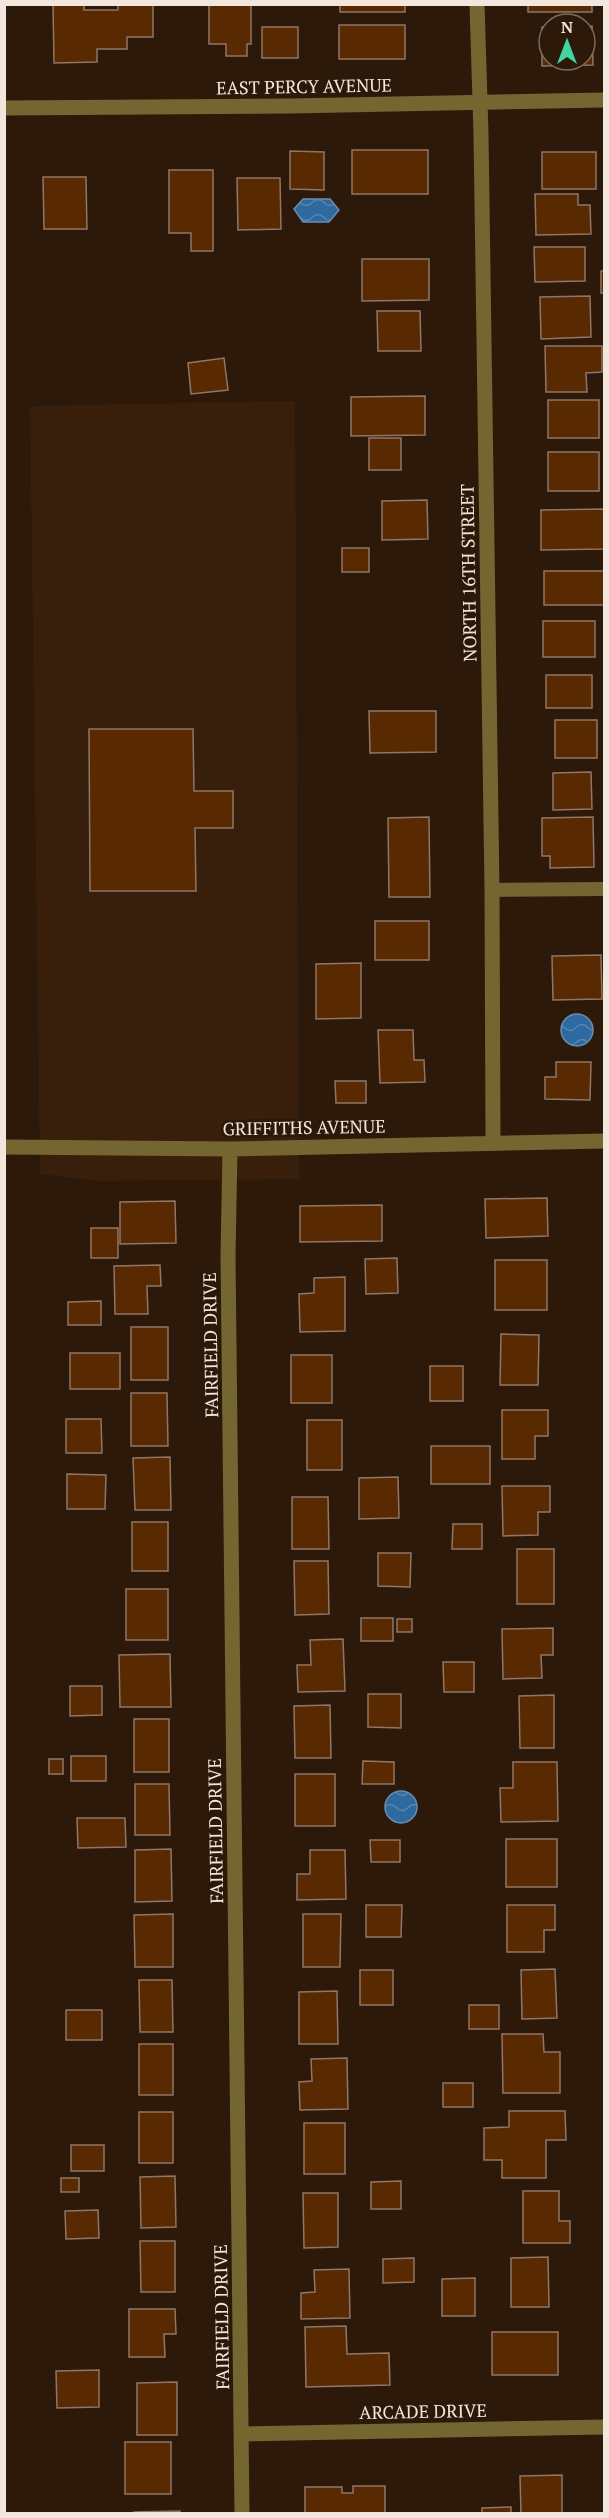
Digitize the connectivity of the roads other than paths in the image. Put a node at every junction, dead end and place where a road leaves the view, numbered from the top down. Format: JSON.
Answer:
{"nodes":[{"id":1,"x":477,"y":4,"type":"edge"},
{"id":2,"x":604,"y":100,"type":"edge"},
{"id":3,"x":479,"y":102,"type":"junction"},
{"id":4,"x":4,"y":108,"type":"edge"},
{"id":5,"x":492,"y":890,"type":"junction"},
{"id":6,"x":604,"y":890,"type":"edge"},
{"id":7,"x":604,"y":1141,"type":"edge"},
{"id":8,"x":493,"y":1142,"type":"junction"},
{"id":9,"x":4,"y":1147,"type":"edge"},
{"id":10,"x":230,"y":1149,"type":"junction"},
{"id":11,"x":604,"y":2427,"type":"edge"},
{"id":12,"x":242,"y":2434,"type":"junction"},
{"id":13,"x":242,"y":2514,"type":"edge"}],
"edges":[{"from":1,"to":3,"type":"street","name":"NORTH 16TH STREET"},
{"from":2,"to":3,"type":"street","name":"EAST PERCY AVENUE"},
{"from":3,"to":4,"type":"street","name":"EAST PERCY AVENUE"},
{"from":3,"to":5,"type":"street","name":"NORTH 16TH STREET"},
{"from":5,"to":6,"type":"lane"},
{"from":5,"to":8,"type":"street","name":"NORTH 16TH STREET"},
{"from":7,"to":8,"type":"street","name":"GRIFFITHS AVENUE"},
{"from":8,"to":10,"type":"street","name":"GRIFFITHS AVENUE"},
{"from":9,"to":10,"type":"street","name":"GRIFFITHS AVENUE"},
{"from":10,"to":12,"type":"street","name":"FAIRFIELD DRIVE"},
{"from":11,"to":12,"type":"street","name":"ARCADE DRIVE"},
{"from":12,"to":13,"type":"street","name":"FAIRFIELD DRIVE"}]}
